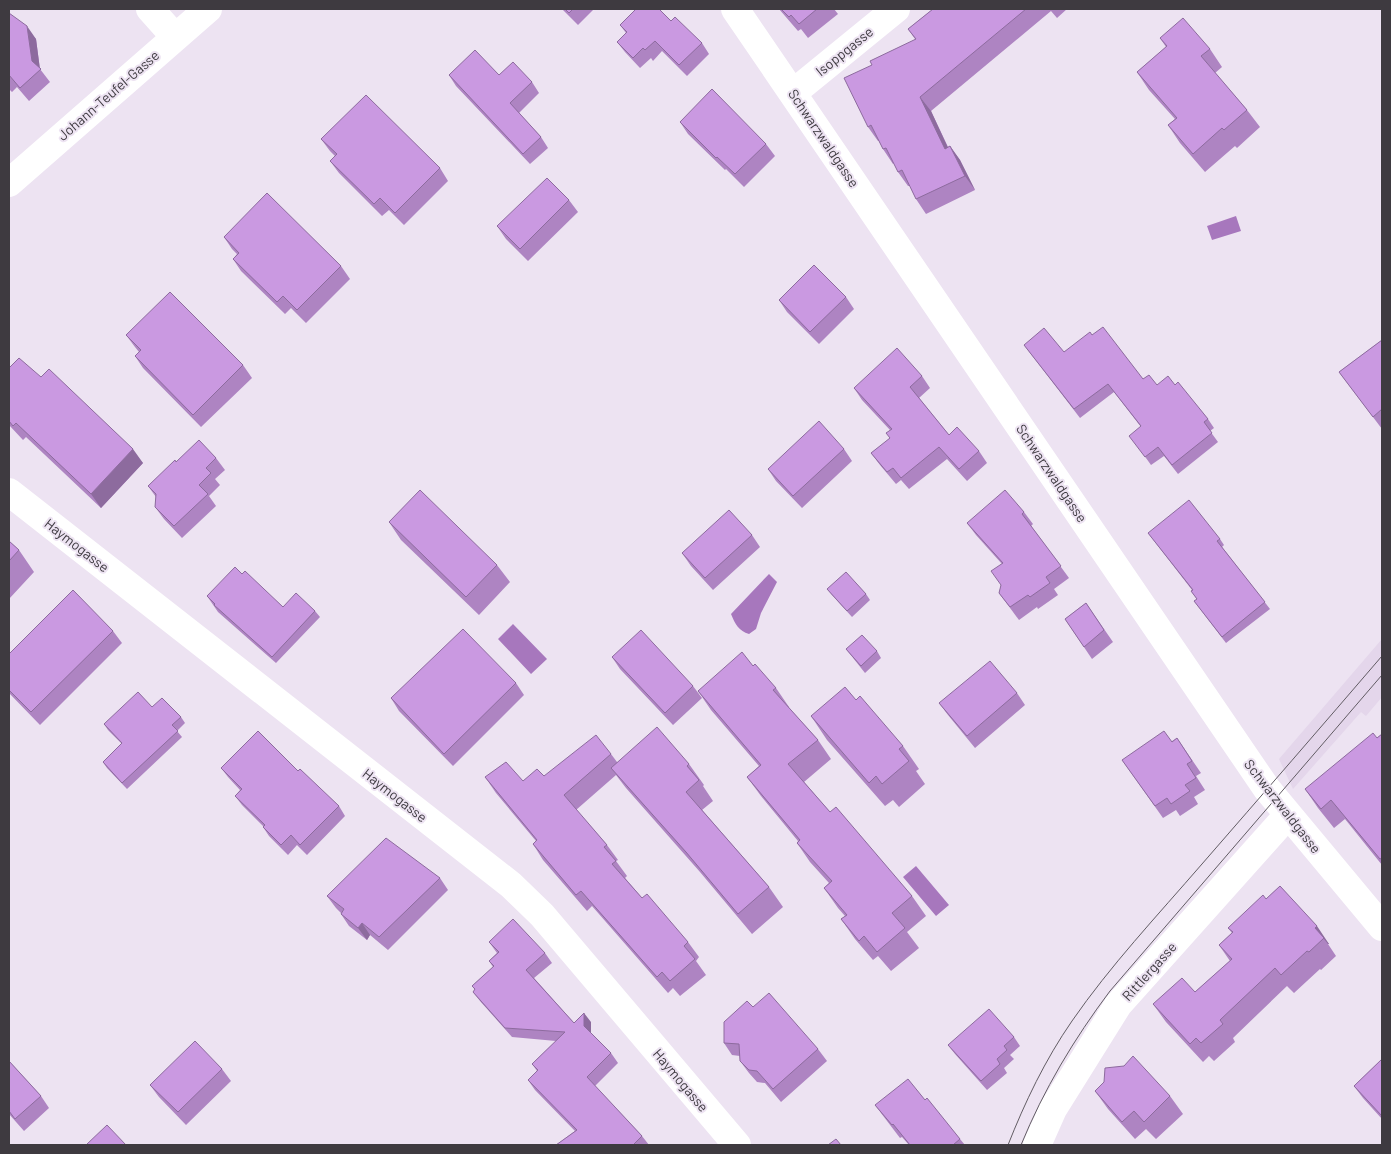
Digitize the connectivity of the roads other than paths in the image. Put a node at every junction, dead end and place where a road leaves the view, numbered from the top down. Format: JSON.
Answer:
{"nodes":[{"id":1,"x":150,"y":9,"type":"edge"},
{"id":2,"x":208,"y":9,"type":"edge"},
{"id":3,"x":735,"y":9,"type":"edge"},
{"id":4,"x":896,"y":9,"type":"edge"},
{"id":5,"x":175,"y":37,"type":"junction"},
{"id":6,"x":793,"y":93,"type":"junction"},
{"id":7,"x":9,"y":183,"type":"edge"},
{"id":8,"x":9,"y":492,"type":"edge"},
{"id":9,"x":1287,"y":816,"type":"junction"},
{"id":10,"x":1382,"y":927,"type":"edge"},
{"id":11,"x":737,"y":1145,"type":"edge"},
{"id":12,"x":1037,"y":1145,"type":"edge"}],
"edges":[{"from":1,"to":5,"type":"street"},
{"from":2,"to":5,"type":"street","name":"Johann-Teufel-Gasse"},
{"from":3,"to":6,"type":"street","name":"Schwarzwaldgasse"},
{"from":4,"to":6,"type":"street","name":"Isoppgasse"},
{"from":5,"to":7,"type":"street","name":"Johann-Teufel-Gasse"},
{"from":6,"to":9,"type":"street","name":"Schwarzwaldgasse"},
{"from":8,"to":11,"type":"street","name":"Haymogasse"},
{"from":9,"to":10,"type":"street","name":"Schwarzwaldgasse"},
{"from":9,"to":12,"type":"street","name":"Rittlergasse"}]}
